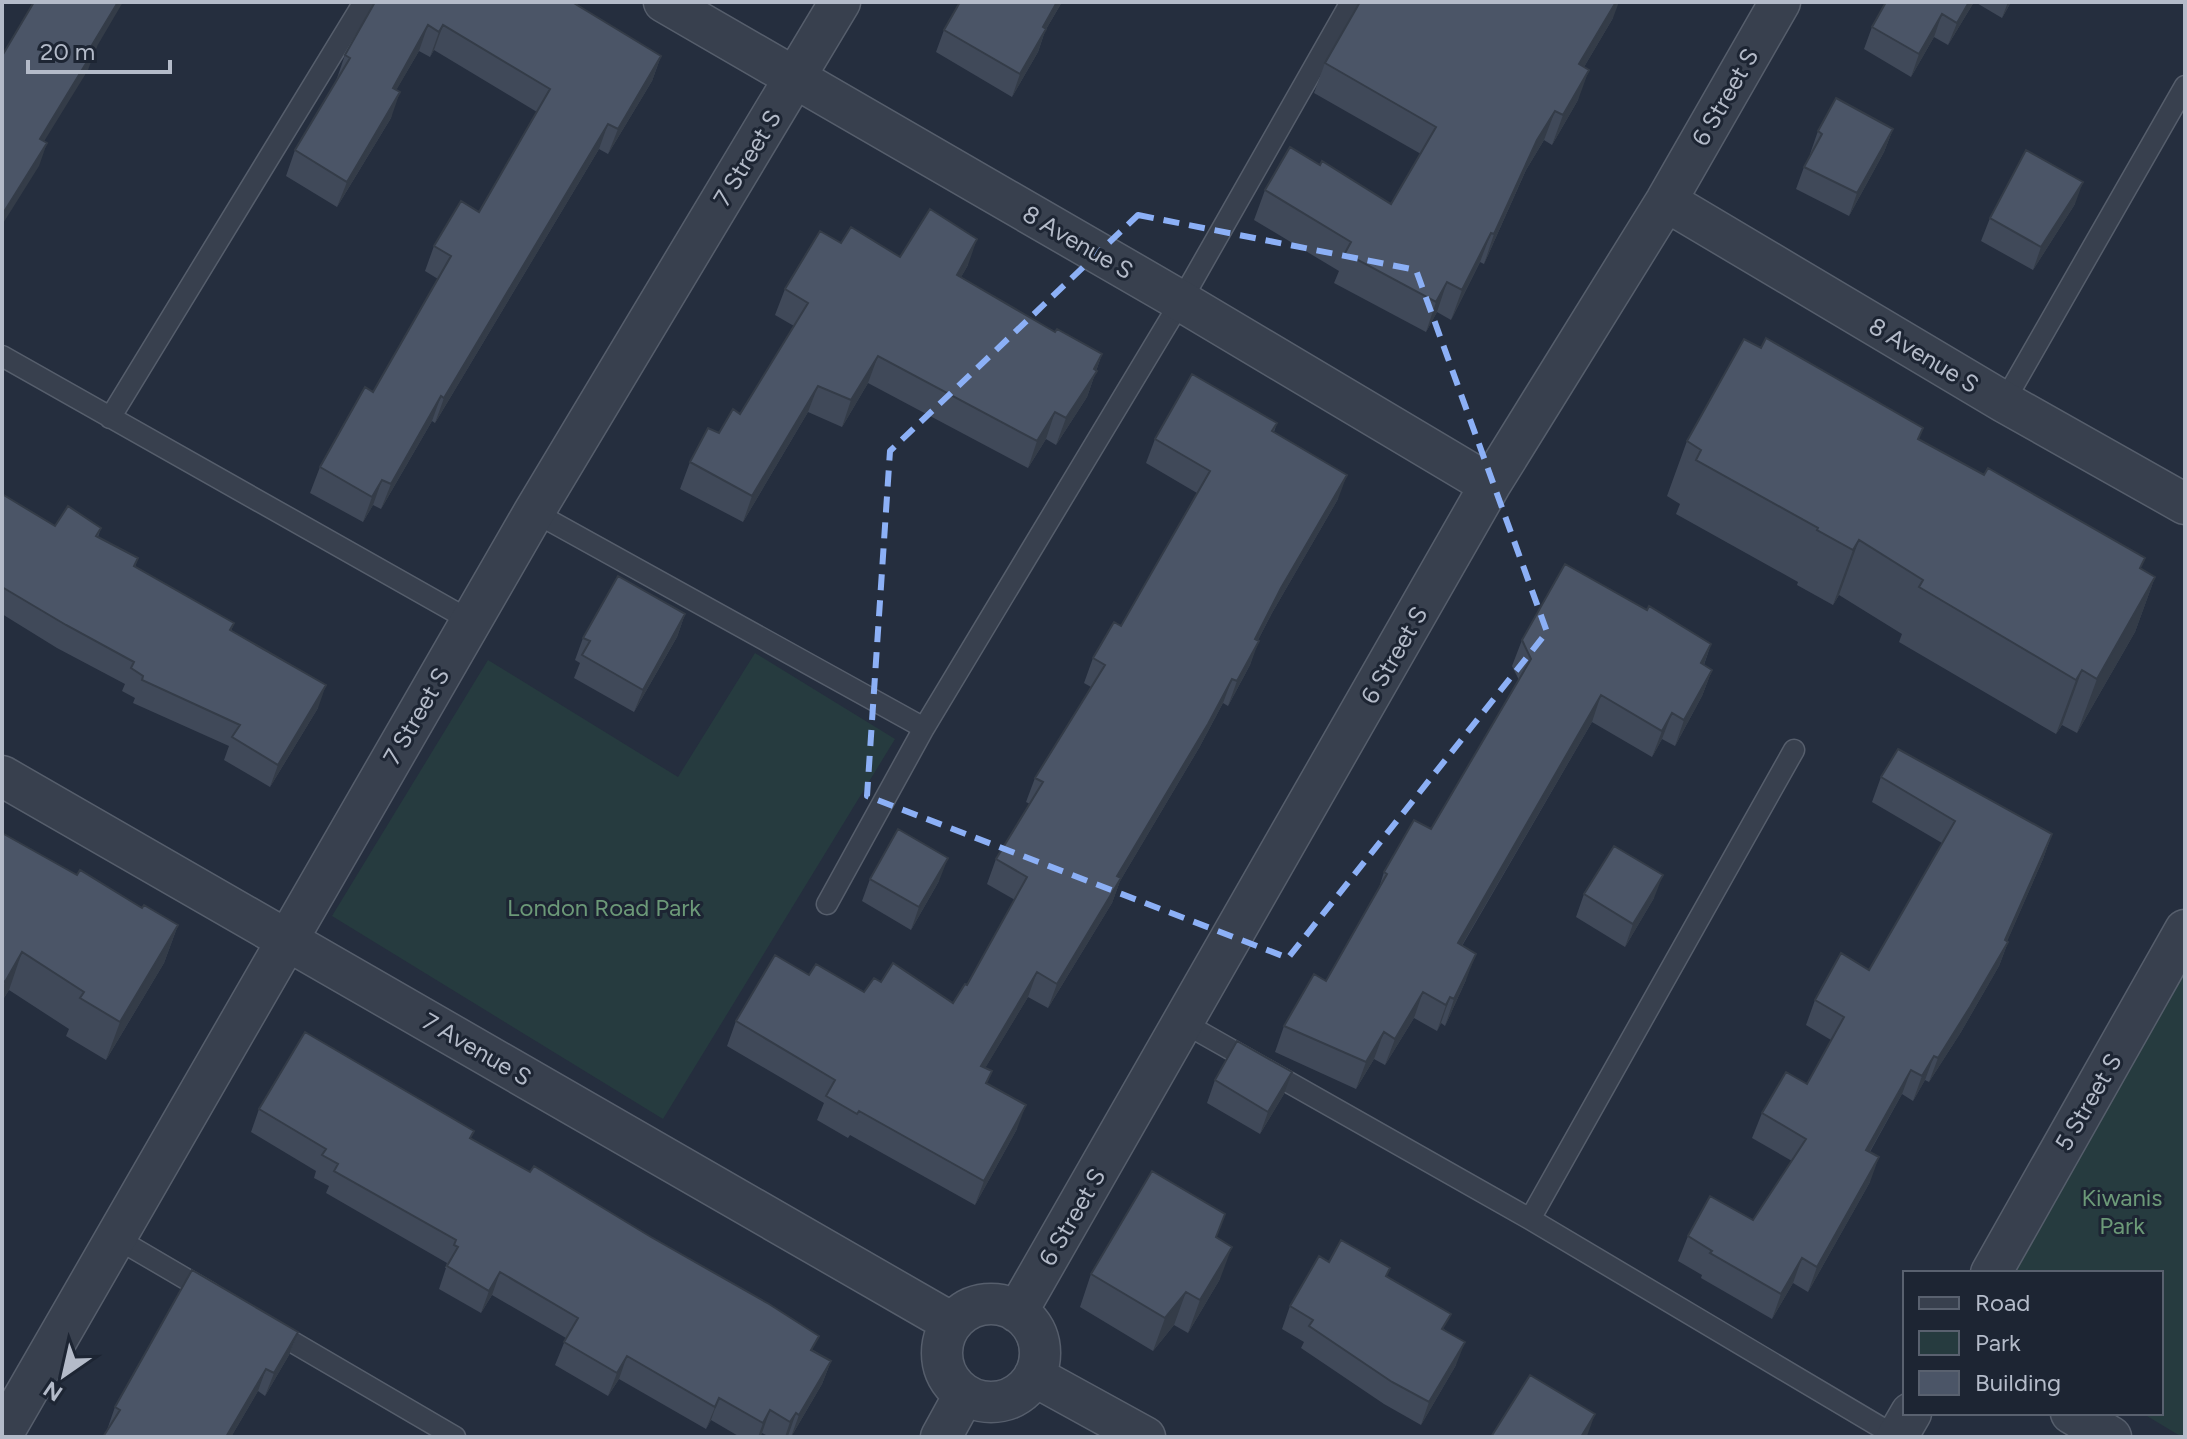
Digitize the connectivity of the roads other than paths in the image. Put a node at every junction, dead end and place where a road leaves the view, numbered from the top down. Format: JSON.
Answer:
{"nodes":[{"id":1,"x":364,"y":2,"type":"edge"},
{"id":2,"x":664,"y":2,"type":"edge"},
{"id":3,"x":840,"y":2,"type":"edge"},
{"id":4,"x":1351,"y":2,"type":"edge"},
{"id":5,"x":1780,"y":2,"type":"edge"},
{"id":6,"x":795,"y":79,"type":"junction"},
{"id":7,"x":2185,"y":86,"type":"edge"},
{"id":8,"x":1666,"y":201,"type":"junction"},
{"id":9,"x":1181,"y":301,"type":"junction"},
{"id":10,"x":2,"y":356,"type":"edge"},
{"id":11,"x":2004,"y":402,"type":"junction"},
{"id":12,"x":110,"y":418,"type":"junction"},
{"id":13,"x":1490,"y":485,"type":"junction"},
{"id":14,"x":2185,"y":504,"type":"edge"},
{"id":15,"x":534,"y":512,"type":"junction"},
{"id":16,"x":471,"y":621,"type":"junction"},
{"id":17,"x":924,"y":728,"type":"junction"},
{"id":18,"x":1794,"y":750,"type":"dead end"},
{"id":19,"x":2,"y":776,"type":"edge"},
{"id":20,"x":827,"y":904,"type":"dead end"},
{"id":21,"x":2185,"y":930,"type":"edge"},
{"id":22,"x":289,"y":940,"type":"junction"},
{"id":23,"x":1184,"y":1023,"type":"junction"},
{"id":24,"x":1530,"y":1219,"type":"junction"},
{"id":25,"x":116,"y":1238,"type":"junction"},
{"id":26,"x":1992,"y":1271,"type":"edge"},
{"id":27,"x":226,"y":1303,"type":"edge"},
{"id":28,"x":1017,"y":1312,"type":"junction"},
{"id":29,"x":254,"y":1319,"type":"edge"},
{"id":30,"x":952,"y":1323,"type":"junction"},
{"id":31,"x":1034,"y":1376,"type":"junction"},
{"id":32,"x":964,"y":1395,"type":"junction"},
{"id":33,"x":1910,"y":1415,"type":"edge"},
{"id":34,"x":2074,"y":1415,"type":"edge"},
{"id":35,"x":2,"y":1435,"type":"edge"},
{"id":36,"x":448,"y":1435,"type":"edge"},
{"id":37,"x":941,"y":1437,"type":"edge"},
{"id":38,"x":1145,"y":1437,"type":"edge"},
{"id":39,"x":1897,"y":1437,"type":"edge"},
{"id":40,"x":2111,"y":1437,"type":"edge"}],
"edges":[{"from":1,"to":12,"type":"lane"},
{"from":2,"to":6,"type":"street","name":"8 Avenue S"},
{"from":3,"to":6,"type":"street","name":"7 Street S"},
{"from":4,"to":9,"type":"lane"},
{"from":5,"to":8,"type":"street","name":"6 Street S"},
{"from":6,"to":9,"type":"street","name":"8 Avenue S"},
{"from":6,"to":15,"type":"street","name":"7 Street S"},
{"from":7,"to":11,"type":"lane"},
{"from":8,"to":11,"type":"street","name":"8 Avenue S"},
{"from":8,"to":13,"type":"street","name":"6 Street S"},
{"from":9,"to":13,"type":"street","name":"8 Avenue S"},
{"from":9,"to":17,"type":"lane"},
{"from":10,"to":12,"type":"lane"},
{"from":11,"to":14,"type":"street","name":"8 Avenue S"},
{"from":12,"to":16,"type":"lane"},
{"from":13,"to":23,"type":"street","name":"6 Street S"},
{"from":15,"to":16,"type":"street","name":"7 Street S"},
{"from":15,"to":17,"type":"lane"},
{"from":16,"to":22,"type":"street","name":"7 Street S"},
{"from":17,"to":20,"type":"lane"},
{"from":18,"to":24,"type":"lane"},
{"from":19,"to":22,"type":"street","name":"7 Avenue S"},
{"from":21,"to":26,"type":"street","name":"5 Street S"},
{"from":22,"to":25,"type":"street","name":"7 Street S"},
{"from":22,"to":30,"type":"street","name":"7 Avenue S"},
{"from":23,"to":24,"type":"lane"},
{"from":23,"to":28,"type":"street","name":"6 Street S"},
{"from":24,"to":39,"type":"lane"},
{"from":25,"to":27,"type":"lane"},
{"from":25,"to":35,"type":"street","name":"7 Street S"},
{"from":28,"to":30,"type":"street"},
{"from":28,"to":31,"type":"street"},
{"from":29,"to":36,"type":"lane"},
{"from":30,"to":32,"type":"street"},
{"from":31,"to":32,"type":"street"},
{"from":31,"to":38,"type":"street"},
{"from":32,"to":37,"type":"street"},
{"from":33,"to":39,"type":"street"},
{"from":34,"to":40,"type":"street"}]}
